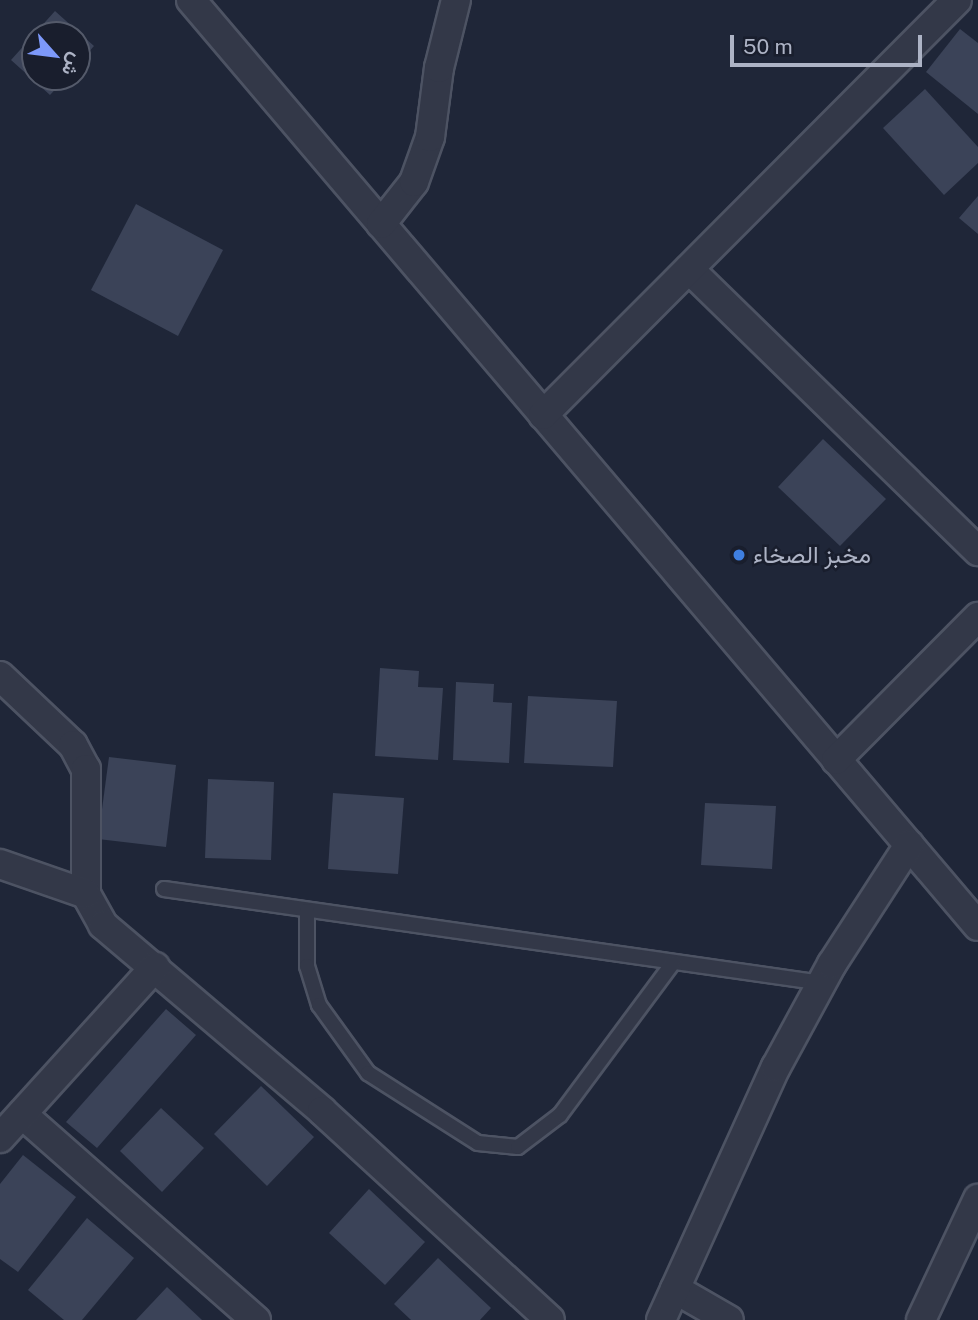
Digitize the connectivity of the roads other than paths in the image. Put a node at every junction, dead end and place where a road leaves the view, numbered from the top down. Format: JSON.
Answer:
{"nodes":[{"id":1,"x":191,"y":0,"type":"edge"},
{"id":2,"x":456,"y":0,"type":"edge"},
{"id":3,"x":957,"y":0,"type":"edge"},
{"id":4,"x":381,"y":224,"type":"junction"},
{"id":5,"x":689,"y":269,"type":"junction"},
{"id":6,"x":543,"y":415,"type":"junction"},
{"id":7,"x":978,"y":551,"type":"edge"},
{"id":8,"x":978,"y":617,"type":"edge"},
{"id":9,"x":0,"y":676,"type":"edge"},
{"id":10,"x":836,"y":760,"type":"junction"},
{"id":11,"x":909,"y":845,"type":"junction"},
{"id":12,"x":0,"y":864,"type":"edge"},
{"id":13,"x":164,"y":889,"type":"dead end"},
{"id":14,"x":86,"y":894,"type":"junction"},
{"id":15,"x":307,"y":911,"type":"junction"},
{"id":16,"x":978,"y":926,"type":"edge"},
{"id":17,"x":673,"y":963,"type":"junction"},
{"id":18,"x":155,"y":967,"type":"junction"},
{"id":19,"x":823,"y":982,"type":"junction"},
{"id":20,"x":22,"y":1114,"type":"junction"},
{"id":21,"x":0,"y":1138,"type":"edge"},
{"id":22,"x":978,"y":1199,"type":"edge"},
{"id":23,"x":675,"y":1289,"type":"junction"},
{"id":24,"x":256,"y":1320,"type":"edge"},
{"id":25,"x":550,"y":1320,"type":"edge"},
{"id":26,"x":661,"y":1320,"type":"edge"},
{"id":27,"x":729,"y":1320,"type":"edge"},
{"id":28,"x":921,"y":1320,"type":"edge"}],
"edges":[{"from":1,"to":4,"type":"street"},
{"from":2,"to":4,"type":"street"},
{"from":3,"to":5,"type":"street"},
{"from":4,"to":6,"type":"street"},
{"from":5,"to":6,"type":"street"},
{"from":5,"to":7,"type":"street"},
{"from":6,"to":10,"type":"street"},
{"from":8,"to":10,"type":"street"},
{"from":9,"to":14,"type":"street"},
{"from":10,"to":11,"type":"street"},
{"from":11,"to":16,"type":"street"},
{"from":11,"to":19,"type":"street"},
{"from":12,"to":14,"type":"street"},
{"from":13,"to":15,"type":"lane"},
{"from":14,"to":18,"type":"street"},
{"from":15,"to":17,"type":"lane"},
{"from":15,"to":17,"type":"lane"},
{"from":17,"to":19,"type":"lane"},
{"from":18,"to":20,"type":"street"},
{"from":18,"to":25,"type":"street"},
{"from":19,"to":23,"type":"street"},
{"from":20,"to":21,"type":"street"},
{"from":20,"to":24,"type":"street"},
{"from":22,"to":28,"type":"street"},
{"from":23,"to":26,"type":"street"},
{"from":23,"to":27,"type":"street"}]}
